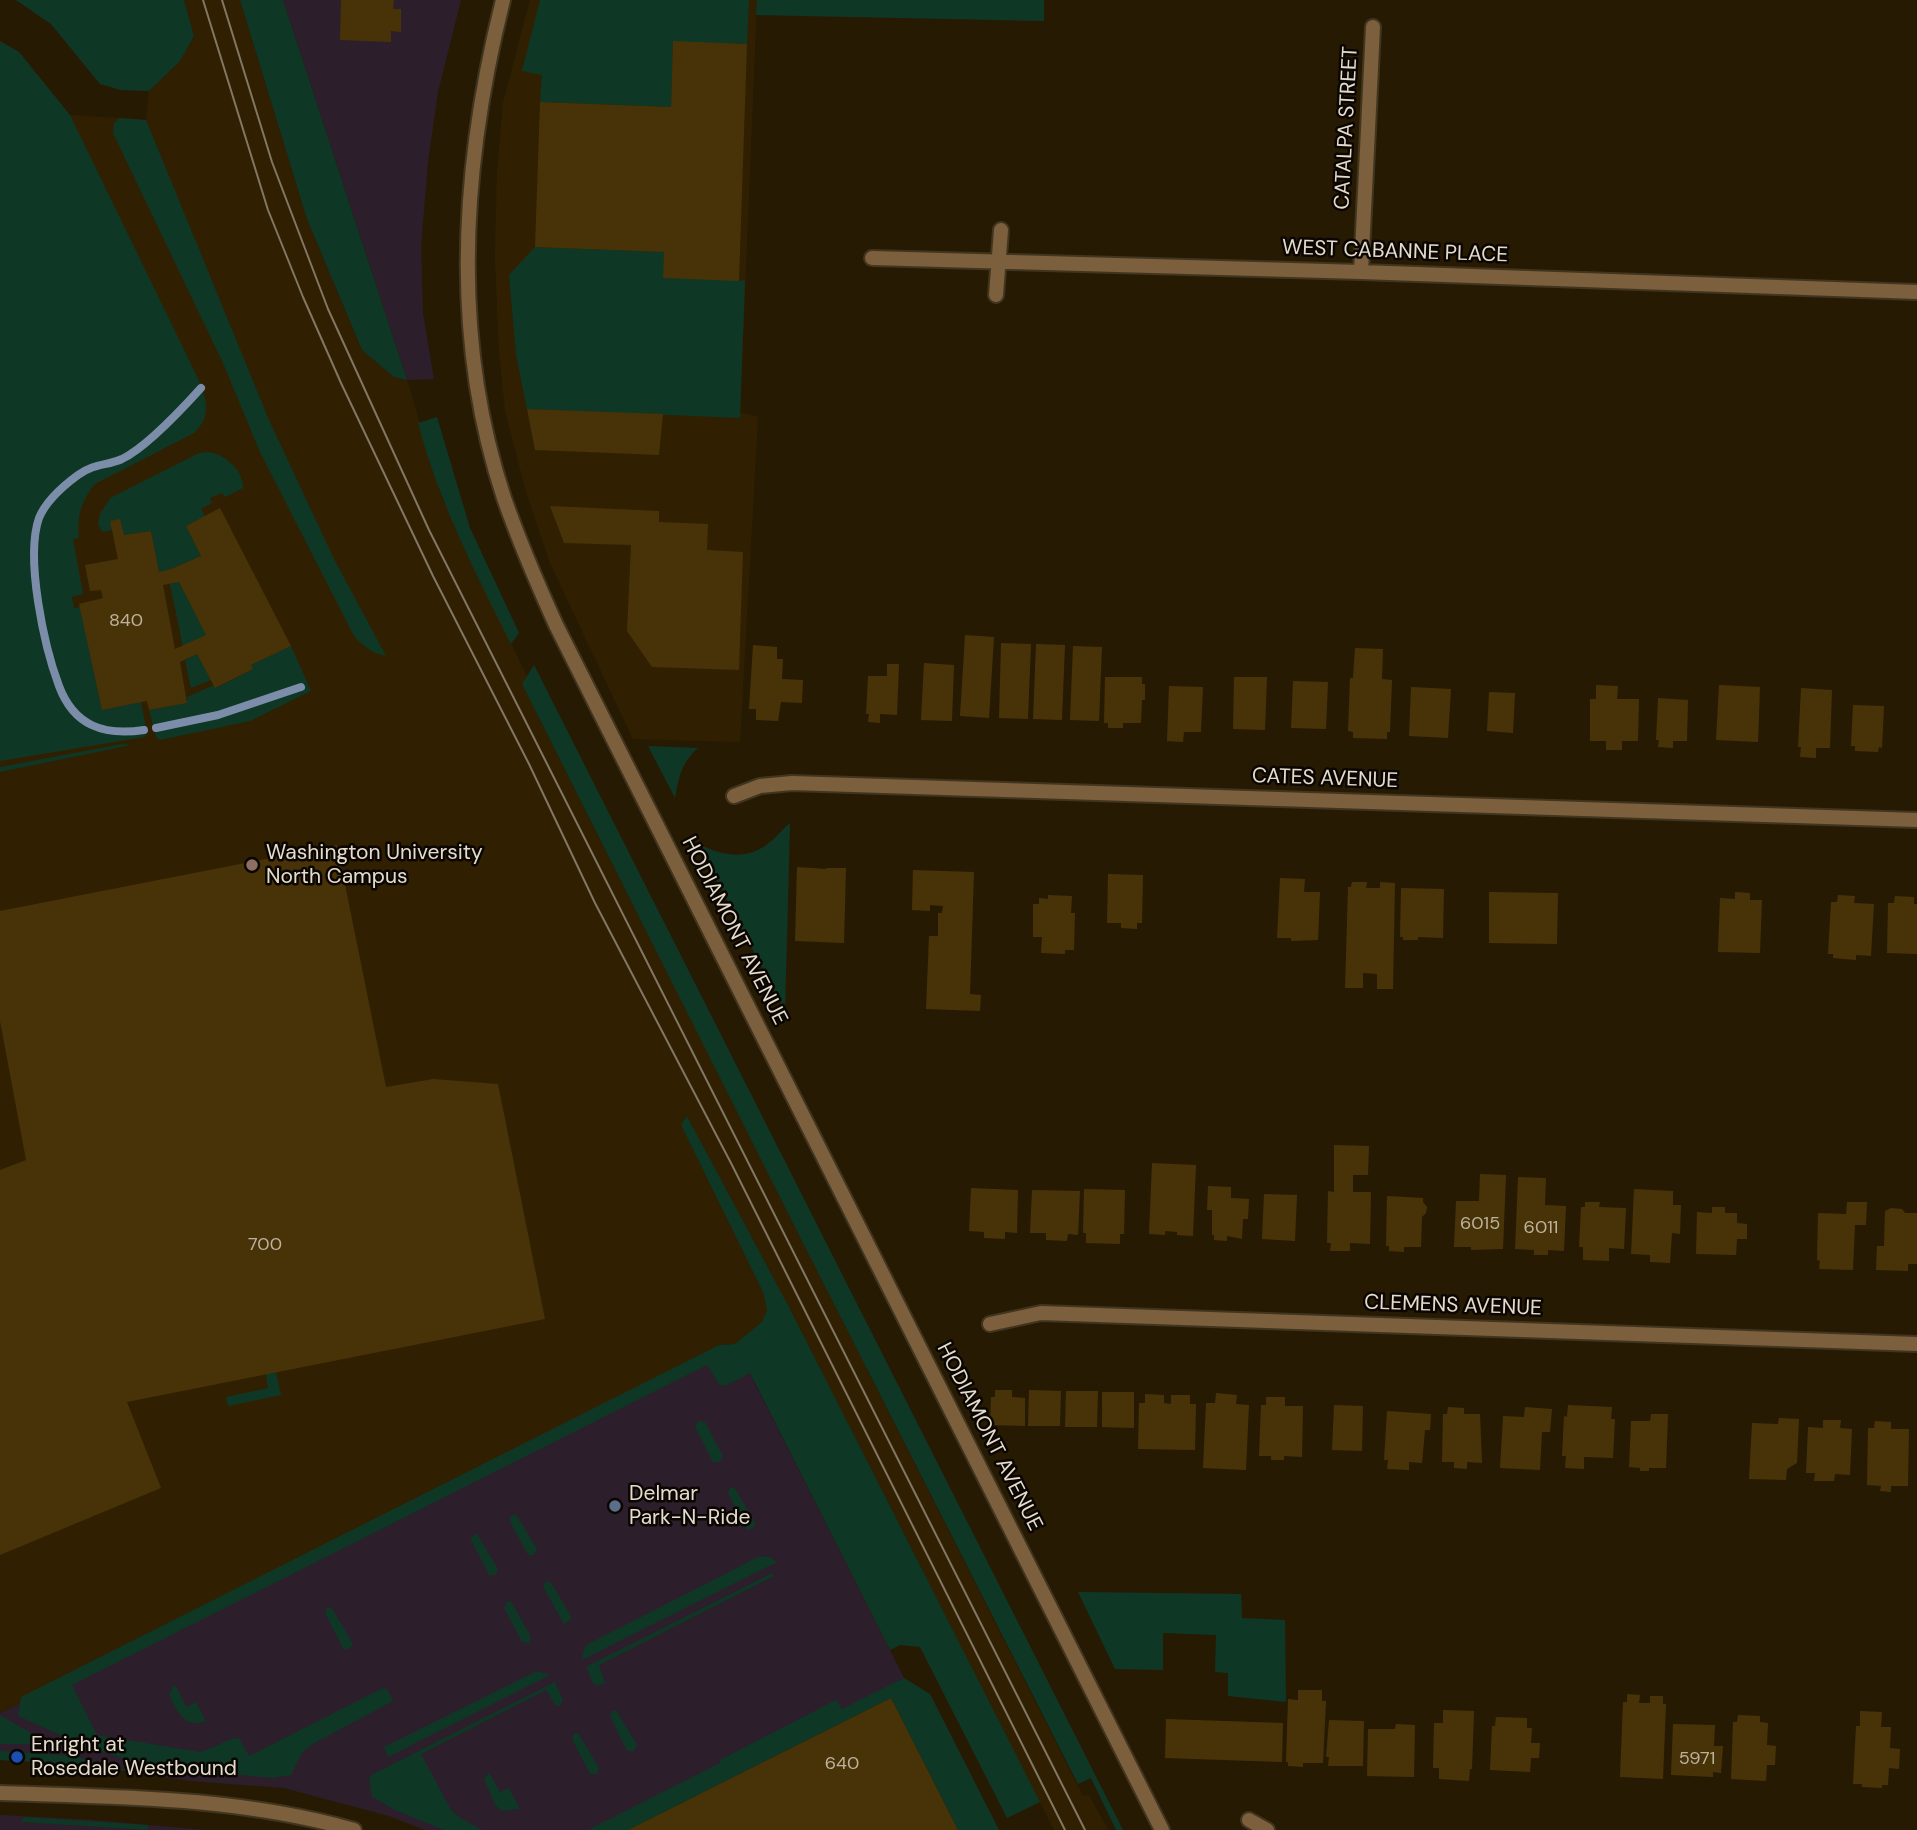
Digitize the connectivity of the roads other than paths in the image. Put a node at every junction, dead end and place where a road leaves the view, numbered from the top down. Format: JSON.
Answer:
{"nodes":[{"id":1,"x":503,"y":0,"type":"edge"},
{"id":2,"x":1373,"y":27,"type":"dead end"},
{"id":3,"x":1001,"y":230,"type":"dead end"},
{"id":4,"x":872,"y":258,"type":"dead end"},
{"id":5,"x":999,"y":263,"type":"junction"},
{"id":6,"x":1361,"y":271,"type":"junction"},
{"id":7,"x":1917,"y":292,"type":"edge"},
{"id":8,"x":996,"y":295,"type":"dead end"},
{"id":9,"x":734,"y":796,"type":"dead end"},
{"id":10,"x":1917,"y":820,"type":"edge"},
{"id":11,"x":990,"y":1324,"type":"dead end"},
{"id":12,"x":1917,"y":1344,"type":"edge"},
{"id":13,"x":0,"y":1793,"type":"edge"},
{"id":14,"x":1249,"y":1820,"type":"dead end"},
{"id":15,"x":354,"y":1830,"type":"edge"},
{"id":16,"x":1162,"y":1830,"type":"edge"},
{"id":17,"x":1267,"y":1830,"type":"edge"}],
"edges":[{"from":1,"to":16,"type":"street","name":"HODIAMONT AVENUE"},
{"from":2,"to":6,"type":"street","name":"CATALPA STREET"},
{"from":3,"to":5,"type":"street"},
{"from":4,"to":5,"type":"street","name":"WEST CABANNE PLACE"},
{"from":5,"to":6,"type":"street","name":"WEST CABANNE PLACE"},
{"from":5,"to":8,"type":"street"},
{"from":6,"to":7,"type":"street","name":"WEST CABANNE PLACE"},
{"from":9,"to":10,"type":"street","name":"CATES AVENUE"},
{"from":11,"to":12,"type":"street","name":"CLEMENS AVENUE"},
{"from":13,"to":15,"type":"street"},
{"from":14,"to":17,"type":"street"}]}
